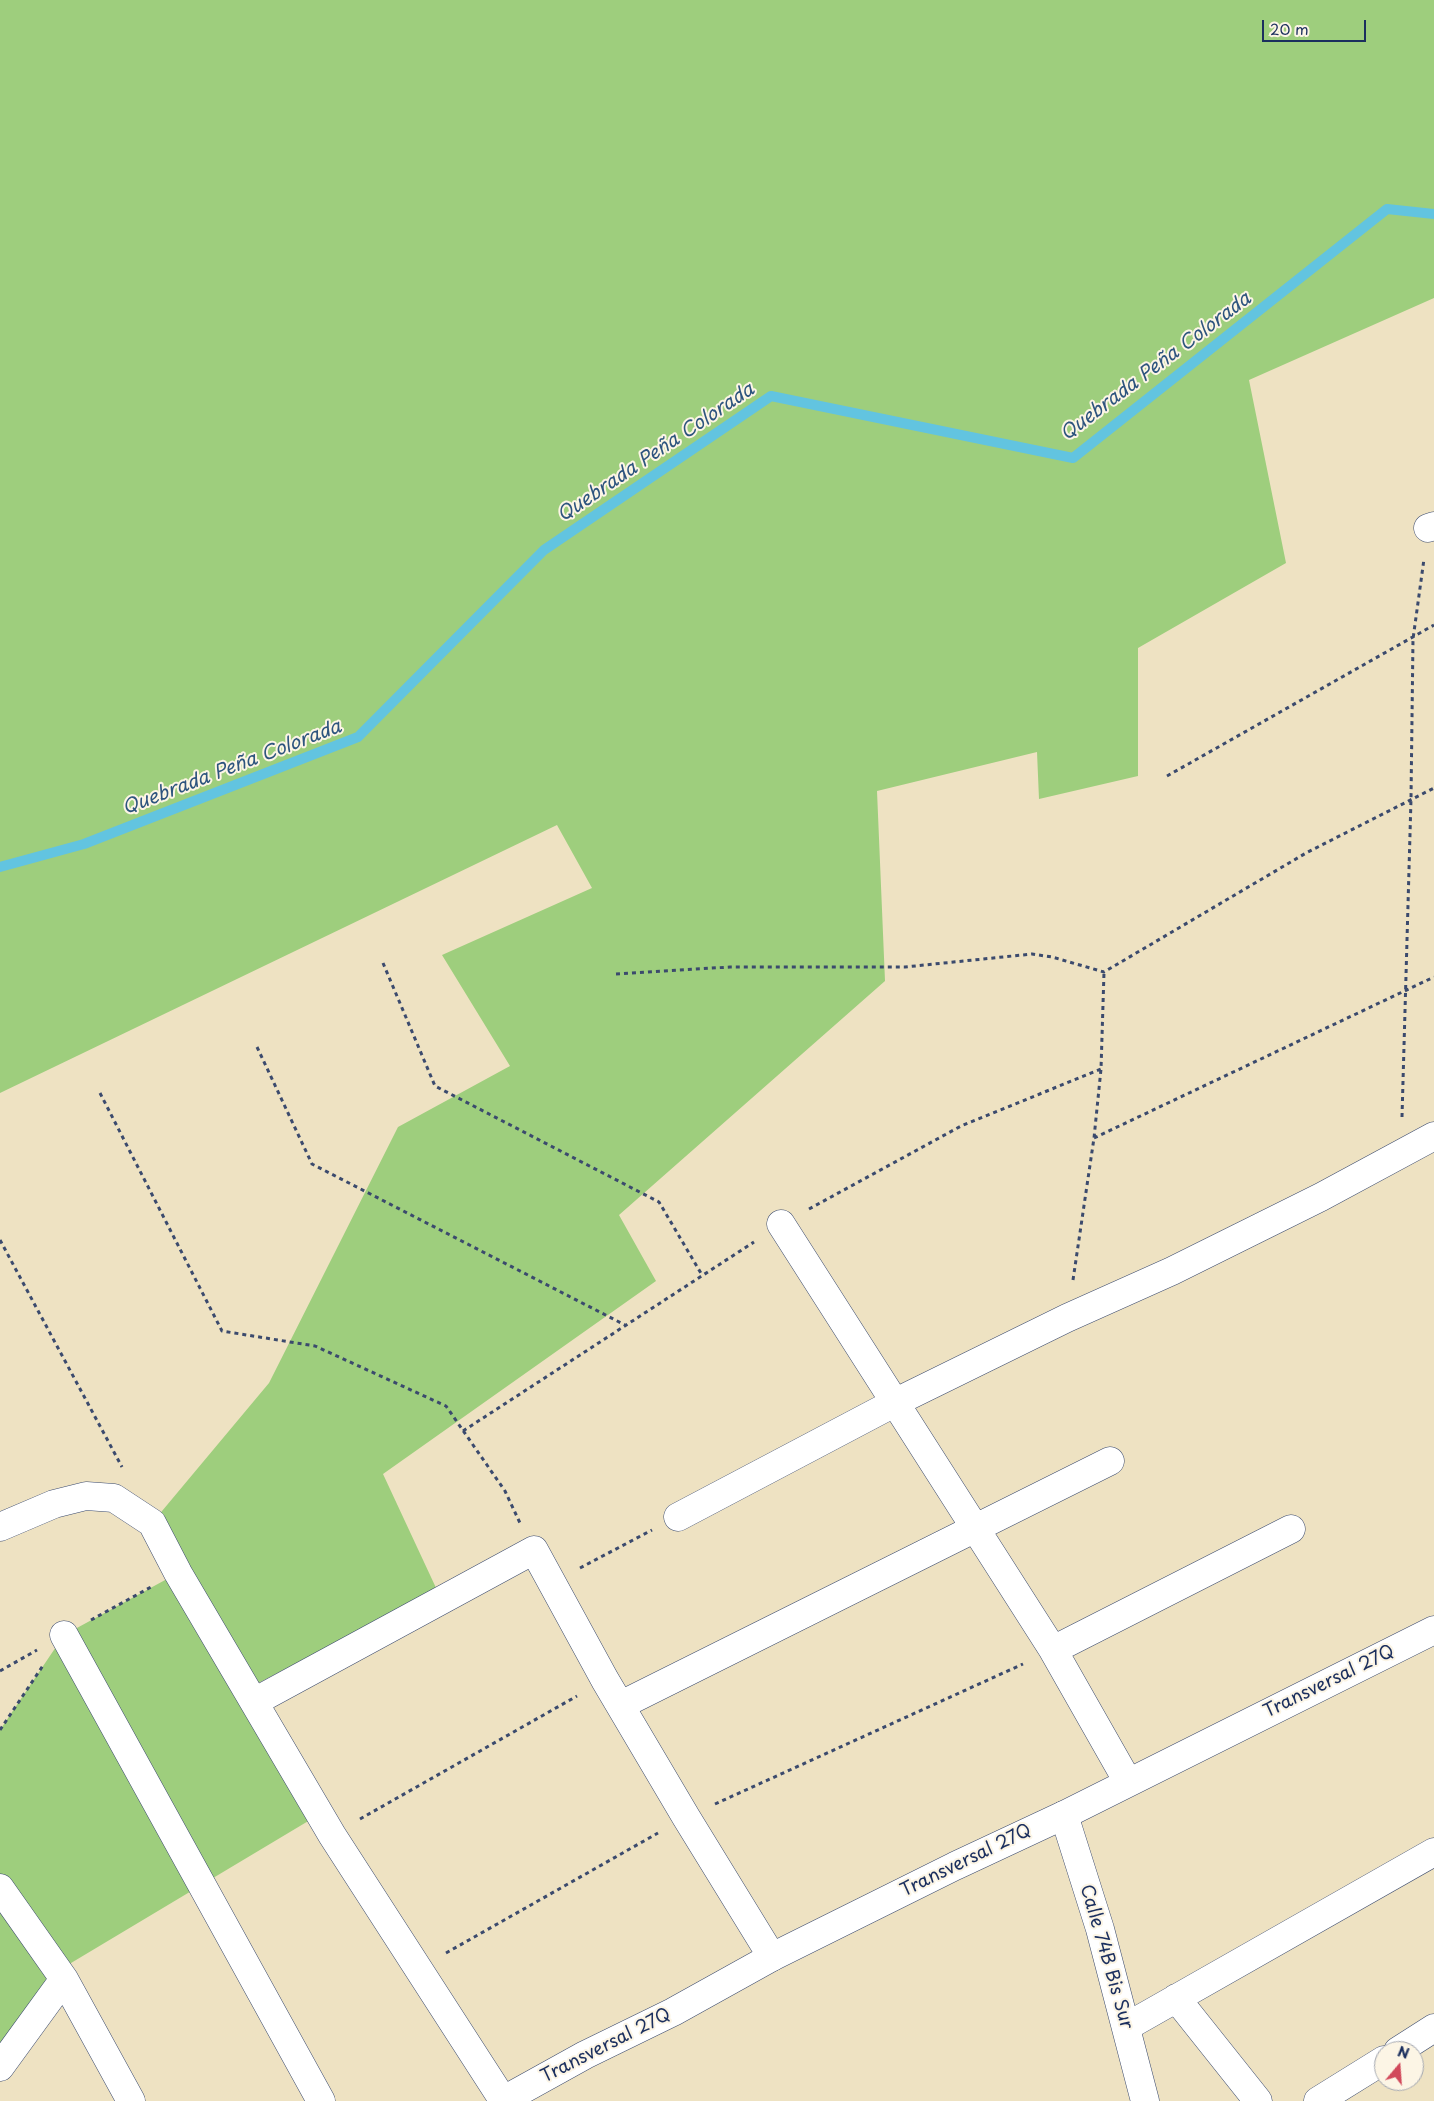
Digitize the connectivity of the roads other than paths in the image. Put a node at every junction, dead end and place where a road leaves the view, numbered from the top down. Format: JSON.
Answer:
{"nodes":[{"id":1,"x":1434,"y":1136,"type":"edge"},
{"id":2,"x":781,"y":1224,"type":"dead end"},
{"id":3,"x":896,"y":1402,"type":"junction"},
{"id":4,"x":1110,"y":1461,"type":"dead end"},
{"id":5,"x":678,"y":1517,"type":"road end"},
{"id":6,"x":0,"y":1527,"type":"edge"},
{"id":7,"x":975,"y":1528,"type":"junction"},
{"id":8,"x":1291,"y":1529,"type":"dead end"},
{"id":9,"x":1434,"y":1630,"type":"edge"},
{"id":10,"x":64,"y":1635,"type":"road end"},
{"id":11,"x":1053,"y":1650,"type":"junction"},
{"id":12,"x":254,"y":1702,"type":"junction"},
{"id":13,"x":621,"y":1705,"type":"junction"},
{"id":14,"x":1128,"y":1782,"type":"junction"},
{"id":15,"x":1064,"y":1815,"type":"junction"},
{"id":16,"x":1434,"y":1852,"type":"edge"},
{"id":17,"x":0,"y":1888,"type":"edge"},
{"id":18,"x":772,"y":1957,"type":"junction"},
{"id":19,"x":64,"y":1979,"type":"junction"},
{"id":20,"x":1176,"y":1998,"type":"junction"},
{"id":21,"x":1126,"y":2028,"type":"junction"},
{"id":22,"x":1434,"y":2028,"type":"edge"},
{"id":23,"x":1414,"y":2041,"type":"edge"},
{"id":24,"x":1374,"y":2066,"type":"edge"},
{"id":25,"x":0,"y":2068,"type":"edge"},
{"id":26,"x":131,"y":2101,"type":"edge"},
{"id":27,"x":321,"y":2101,"type":"edge"},
{"id":28,"x":503,"y":2101,"type":"edge"},
{"id":29,"x":1145,"y":2101,"type":"edge"},
{"id":30,"x":1258,"y":2101,"type":"edge"},
{"id":31,"x":1318,"y":2101,"type":"edge"}],
"edges":[{"from":1,"to":3,"type":"street"},
{"from":2,"to":3,"type":"street"},
{"from":3,"to":5,"type":"street"},
{"from":3,"to":7,"type":"street"},
{"from":4,"to":7,"type":"street"},
{"from":6,"to":12,"type":"street"},
{"from":7,"to":11,"type":"street"},
{"from":7,"to":13,"type":"street"},
{"from":8,"to":11,"type":"street"},
{"from":9,"to":14,"type":"street","name":"Transversal 27Q"},
{"from":10,"to":27,"type":"street"},
{"from":11,"to":14,"type":"street"},
{"from":12,"to":13,"type":"street"},
{"from":12,"to":28,"type":"street"},
{"from":13,"to":18,"type":"street"},
{"from":14,"to":15,"type":"street","name":"Transversal 27Q"},
{"from":15,"to":18,"type":"street","name":"Transversal 27Q"},
{"from":15,"to":21,"type":"street","name":"Calle 74B Bis Sur"},
{"from":16,"to":20,"type":"street"},
{"from":17,"to":19,"type":"street"},
{"from":18,"to":28,"type":"street","name":"Transversal 27Q"},
{"from":19,"to":25,"type":"street"},
{"from":19,"to":26,"type":"street"},
{"from":20,"to":21,"type":"street"},
{"from":20,"to":30,"type":"street"},
{"from":21,"to":29,"type":"street","name":"Calle 74B Bis Sur"},
{"from":22,"to":23,"type":"street"},
{"from":24,"to":31,"type":"street"}]}
